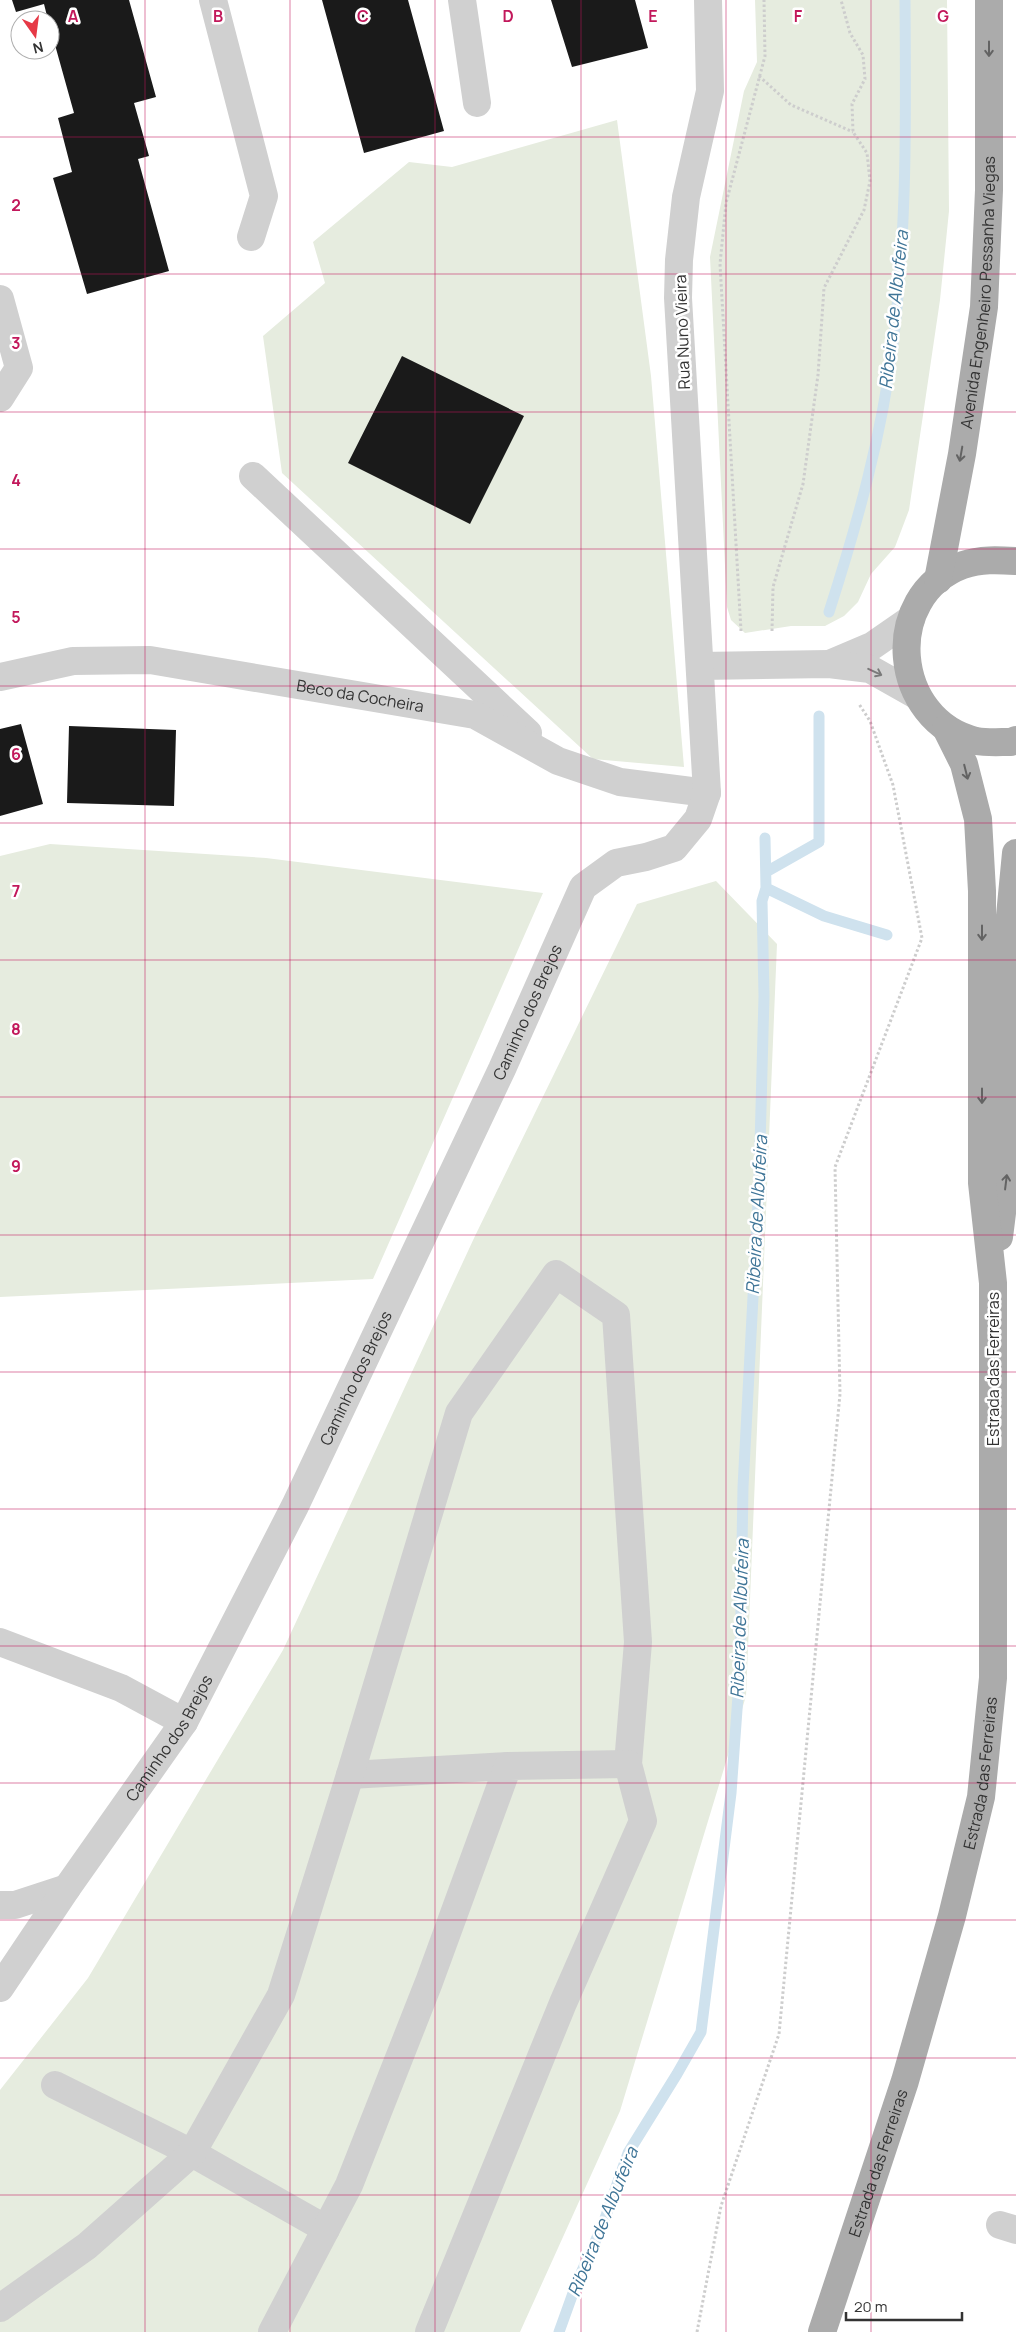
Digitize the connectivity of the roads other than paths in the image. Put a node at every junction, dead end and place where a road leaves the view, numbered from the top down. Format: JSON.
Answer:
{"nodes":[{"id":1,"x":213,"y":0,"type":"edge"},
{"id":2,"x":462,"y":0,"type":"edge"},
{"id":3,"x":708,"y":0,"type":"edge"},
{"id":4,"x":988,"y":0,"type":"edge"},
{"id":5,"x":477,"y":103,"type":"dead end"},
{"id":6,"x":251,"y":237,"type":"dead end"},
{"id":7,"x":0,"y":299,"type":"edge"},
{"id":8,"x":0,"y":398,"type":"edge"},
{"id":9,"x":253,"y":476,"type":"dead end"},
{"id":10,"x":1016,"y":561,"type":"edge"},
{"id":11,"x":938,"y":580,"type":"junction"},
{"id":12,"x":910,"y":619,"type":"junction"},
{"id":13,"x":829,"y":664,"type":"junction"},
{"id":14,"x":700,"y":666,"type":"junction"},
{"id":15,"x":0,"y":677,"type":"edge"},
{"id":16,"x":916,"y":695,"type":"junction"},
{"id":17,"x":946,"y":728,"type":"junction"},
{"id":18,"x":1016,"y":740,"type":"edge"},
{"id":19,"x":558,"y":761,"type":"junction"},
{"id":20,"x":707,"y":793,"type":"junction"},
{"id":21,"x":1016,"y":853,"type":"edge"},
{"id":22,"x":993,"y":1283,"type":"junction"},
{"id":23,"x":0,"y":1642,"type":"edge"},
{"id":24,"x":184,"y":1722,"type":"junction"},
{"id":25,"x":628,"y":1764,"type":"junction"},
{"id":26,"x":508,"y":1766,"type":"junction"},
{"id":27,"x":350,"y":1775,"type":"junction"},
{"id":28,"x":67,"y":1888,"type":"junction"},
{"id":29,"x":0,"y":1905,"type":"edge"},
{"id":30,"x":0,"y":1988,"type":"edge"},
{"id":31,"x":55,"y":2085,"type":"dead end"},
{"id":32,"x":192,"y":2153,"type":"junction"},
{"id":33,"x":326,"y":2230,"type":"junction"},
{"id":34,"x":852,"y":2245,"type":"junction"},
{"id":35,"x":0,"y":2308,"type":"edge"},
{"id":36,"x":272,"y":2332,"type":"edge"},
{"id":37,"x":429,"y":2332,"type":"edge"},
{"id":38,"x":822,"y":2332,"type":"edge"},
{"id":39,"x":834,"y":2332,"type":"edge"}],
"edges":[{"from":1,"to":6,"type":"street"},
{"from":2,"to":5,"type":"street"},
{"from":3,"to":14,"type":"street","name":"Rua Nuno Vieira"},
{"from":4,"to":11,"type":"main road","name":"Avenida Engenheiro Pessanha Viegas","one_way":true},
{"from":7,"to":8,"type":"street"},
{"from":9,"to":19,"type":"street"},
{"from":10,"to":11,"type":"main road"},
{"from":11,"to":12,"type":"main road"},
{"from":12,"to":13,"type":"street"},
{"from":12,"to":16,"type":"main road"},
{"from":13,"to":14,"type":"street"},
{"from":13,"to":16,"type":"street","one_way":true},
{"from":14,"to":20,"type":"street","name":"Rua Nuno Vieira"},
{"from":15,"to":19,"type":"street","name":"Beco da Cocheira"},
{"from":16,"to":17,"type":"main road"},
{"from":17,"to":18,"type":"main road"},
{"from":17,"to":22,"type":"main road","one_way":true},
{"from":19,"to":20,"type":"street","name":"Beco da Cocheira"},
{"from":20,"to":24,"type":"street","name":"Caminho dos Brejos"},
{"from":22,"to":21,"type":"main road","one_way":true},
{"from":22,"to":34,"type":"main road","name":"Estrada das Ferreiras"},
{"from":23,"to":24,"type":"street"},
{"from":24,"to":28,"type":"street","name":"Caminho dos Brejos"},
{"from":25,"to":26,"type":"street"},
{"from":25,"to":27,"type":"street"},
{"from":25,"to":37,"type":"street"},
{"from":26,"to":27,"type":"street"},
{"from":26,"to":33,"type":"street"},
{"from":27,"to":32,"type":"street"},
{"from":28,"to":29,"type":"street"},
{"from":28,"to":30,"type":"street","name":"Caminho dos Brejos"},
{"from":31,"to":32,"type":"street"},
{"from":32,"to":33,"type":"street"},
{"from":32,"to":35,"type":"street"},
{"from":33,"to":36,"type":"street"},
{"from":34,"to":38,"type":"main road","name":"Estrada das Ferreiras"},
{"from":34,"to":39,"type":"main road","name":"Estrada das Ferreiras"}]}
